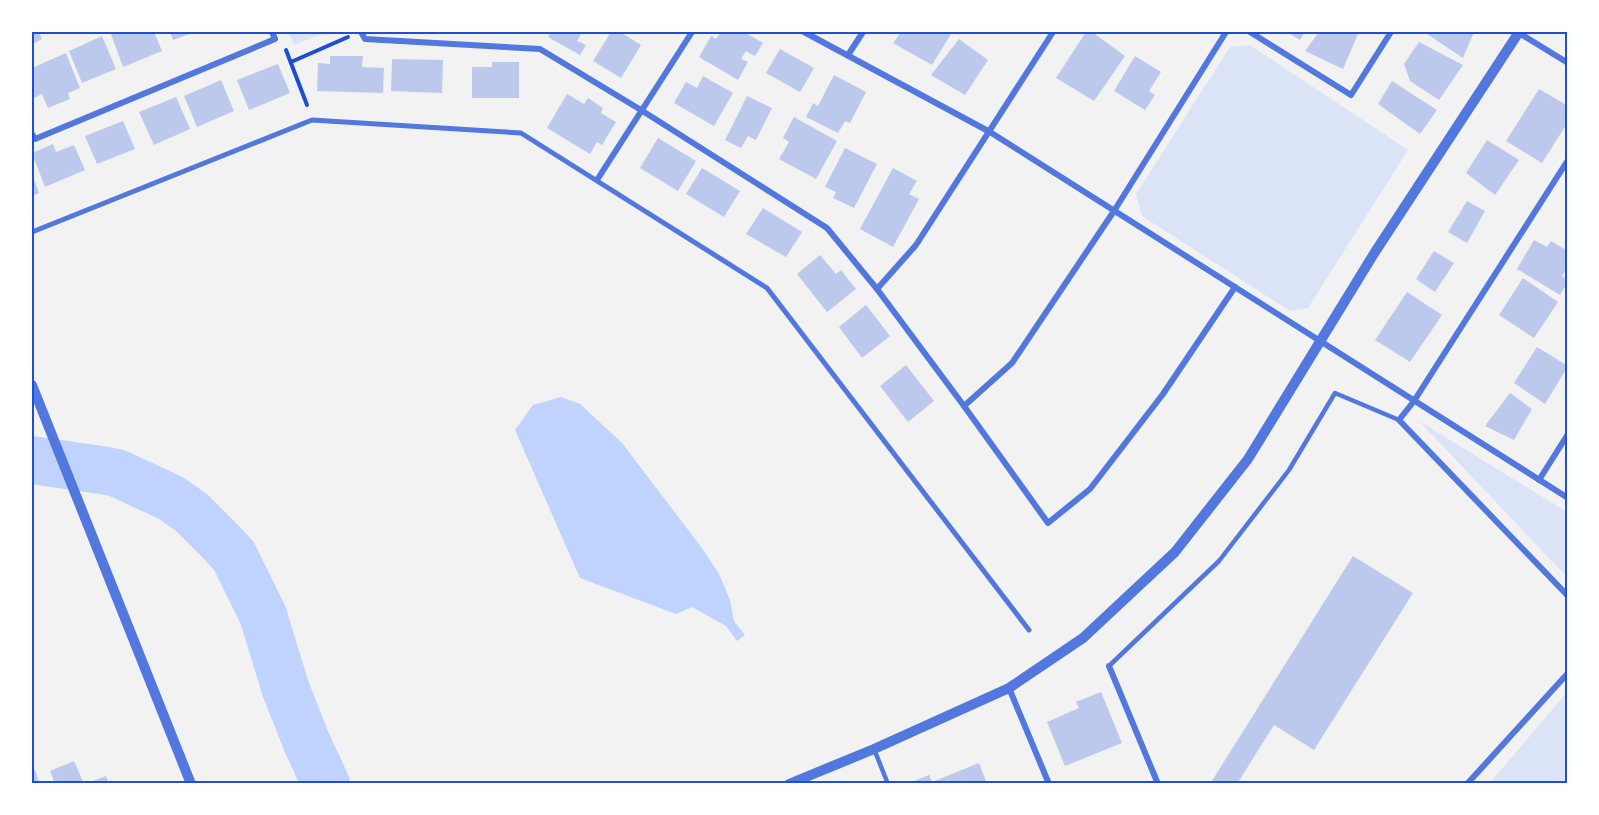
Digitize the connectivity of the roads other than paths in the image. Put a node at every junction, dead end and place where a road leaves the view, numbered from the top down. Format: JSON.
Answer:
{"nodes":[{"id":1,"x":272,"y":32,"type":"edge"},
{"id":2,"x":361,"y":32,"type":"edge"},
{"id":3,"x":692,"y":32,"type":"edge"},
{"id":4,"x":804,"y":32,"type":"edge"},
{"id":5,"x":862,"y":32,"type":"edge"},
{"id":6,"x":1053,"y":32,"type":"edge"},
{"id":7,"x":1226,"y":32,"type":"edge"},
{"id":8,"x":1250,"y":32,"type":"edge"},
{"id":9,"x":1390,"y":32,"type":"edge"},
{"id":10,"x":1519,"y":32,"type":"edge"},
{"id":11,"x":848,"y":55,"type":"junction"},
{"id":12,"x":1568,"y":63,"type":"edge"},
{"id":13,"x":641,"y":110,"type":"junction"},
{"id":14,"x":990,"y":132,"type":"junction"},
{"id":15,"x":32,"y":134,"type":"edge"},
{"id":16,"x":1568,"y":160,"type":"edge"},
{"id":17,"x":597,"y":180,"type":"junction"},
{"id":18,"x":1114,"y":211,"type":"junction"},
{"id":19,"x":32,"y":232,"type":"edge"},
{"id":20,"x":1235,"y":287,"type":"junction"},
{"id":21,"x":876,"y":289,"type":"junction"},
{"id":22,"x":1319,"y":341,"type":"junction"},
{"id":23,"x":32,"y":385,"type":"edge"},
{"id":24,"x":1414,"y":401,"type":"junction"},
{"id":25,"x":964,"y":406,"type":"junction"},
{"id":26,"x":1400,"y":420,"type":"junction"},
{"id":27,"x":1568,"y":434,"type":"edge"},
{"id":28,"x":1539,"y":480,"type":"junction"},
{"id":29,"x":1568,"y":498,"type":"edge"},
{"id":30,"x":1568,"y":596,"type":"edge"},
{"id":31,"x":1029,"y":630,"type":"dead end"},
{"id":32,"x":1110,"y":666,"type":"joint"},
{"id":33,"x":1568,"y":673,"type":"edge"},
{"id":34,"x":1009,"y":688,"type":"junction"},
{"id":35,"x":874,"y":749,"type":"junction"},
{"id":36,"x":191,"y":783,"type":"edge"},
{"id":37,"x":789,"y":783,"type":"edge"},
{"id":38,"x":888,"y":783,"type":"edge"},
{"id":39,"x":1049,"y":783,"type":"edge"},
{"id":40,"x":1158,"y":783,"type":"edge"},
{"id":41,"x":1467,"y":783,"type":"edge"}],
"edges":[{"from":1,"to":15,"type":"street"},
{"from":2,"to":13,"type":"street"},
{"from":3,"to":13,"type":"street"},
{"from":4,"to":11,"type":"street"},
{"from":5,"to":11,"type":"street"},
{"from":6,"to":14,"type":"street"},
{"from":7,"to":18,"type":"street"},
{"from":8,"to":9,"type":"street"},
{"from":10,"to":12,"type":"street"},
{"from":10,"to":22,"type":"street"},
{"from":11,"to":14,"type":"street"},
{"from":13,"to":17,"type":"street"},
{"from":13,"to":21,"type":"street"},
{"from":14,"to":18,"type":"street"},
{"from":14,"to":21,"type":"street"},
{"from":16,"to":24,"type":"street"},
{"from":17,"to":19,"type":"street"},
{"from":17,"to":31,"type":"street"},
{"from":18,"to":20,"type":"street"},
{"from":18,"to":25,"type":"street"},
{"from":20,"to":22,"type":"street"},
{"from":20,"to":25,"type":"street"},
{"from":21,"to":25,"type":"street"},
{"from":22,"to":24,"type":"street"},
{"from":22,"to":34,"type":"street"},
{"from":23,"to":36,"type":"street"},
{"from":24,"to":26,"type":"street"},
{"from":24,"to":28,"type":"street"},
{"from":26,"to":30,"type":"street"},
{"from":26,"to":32,"type":"lane"},
{"from":27,"to":28,"type":"street"},
{"from":28,"to":29,"type":"street"},
{"from":32,"to":40,"type":"street"},
{"from":33,"to":41,"type":"street"},
{"from":34,"to":35,"type":"street"},
{"from":34,"to":39,"type":"street"},
{"from":35,"to":37,"type":"street"},
{"from":35,"to":38,"type":"lane"}]}
